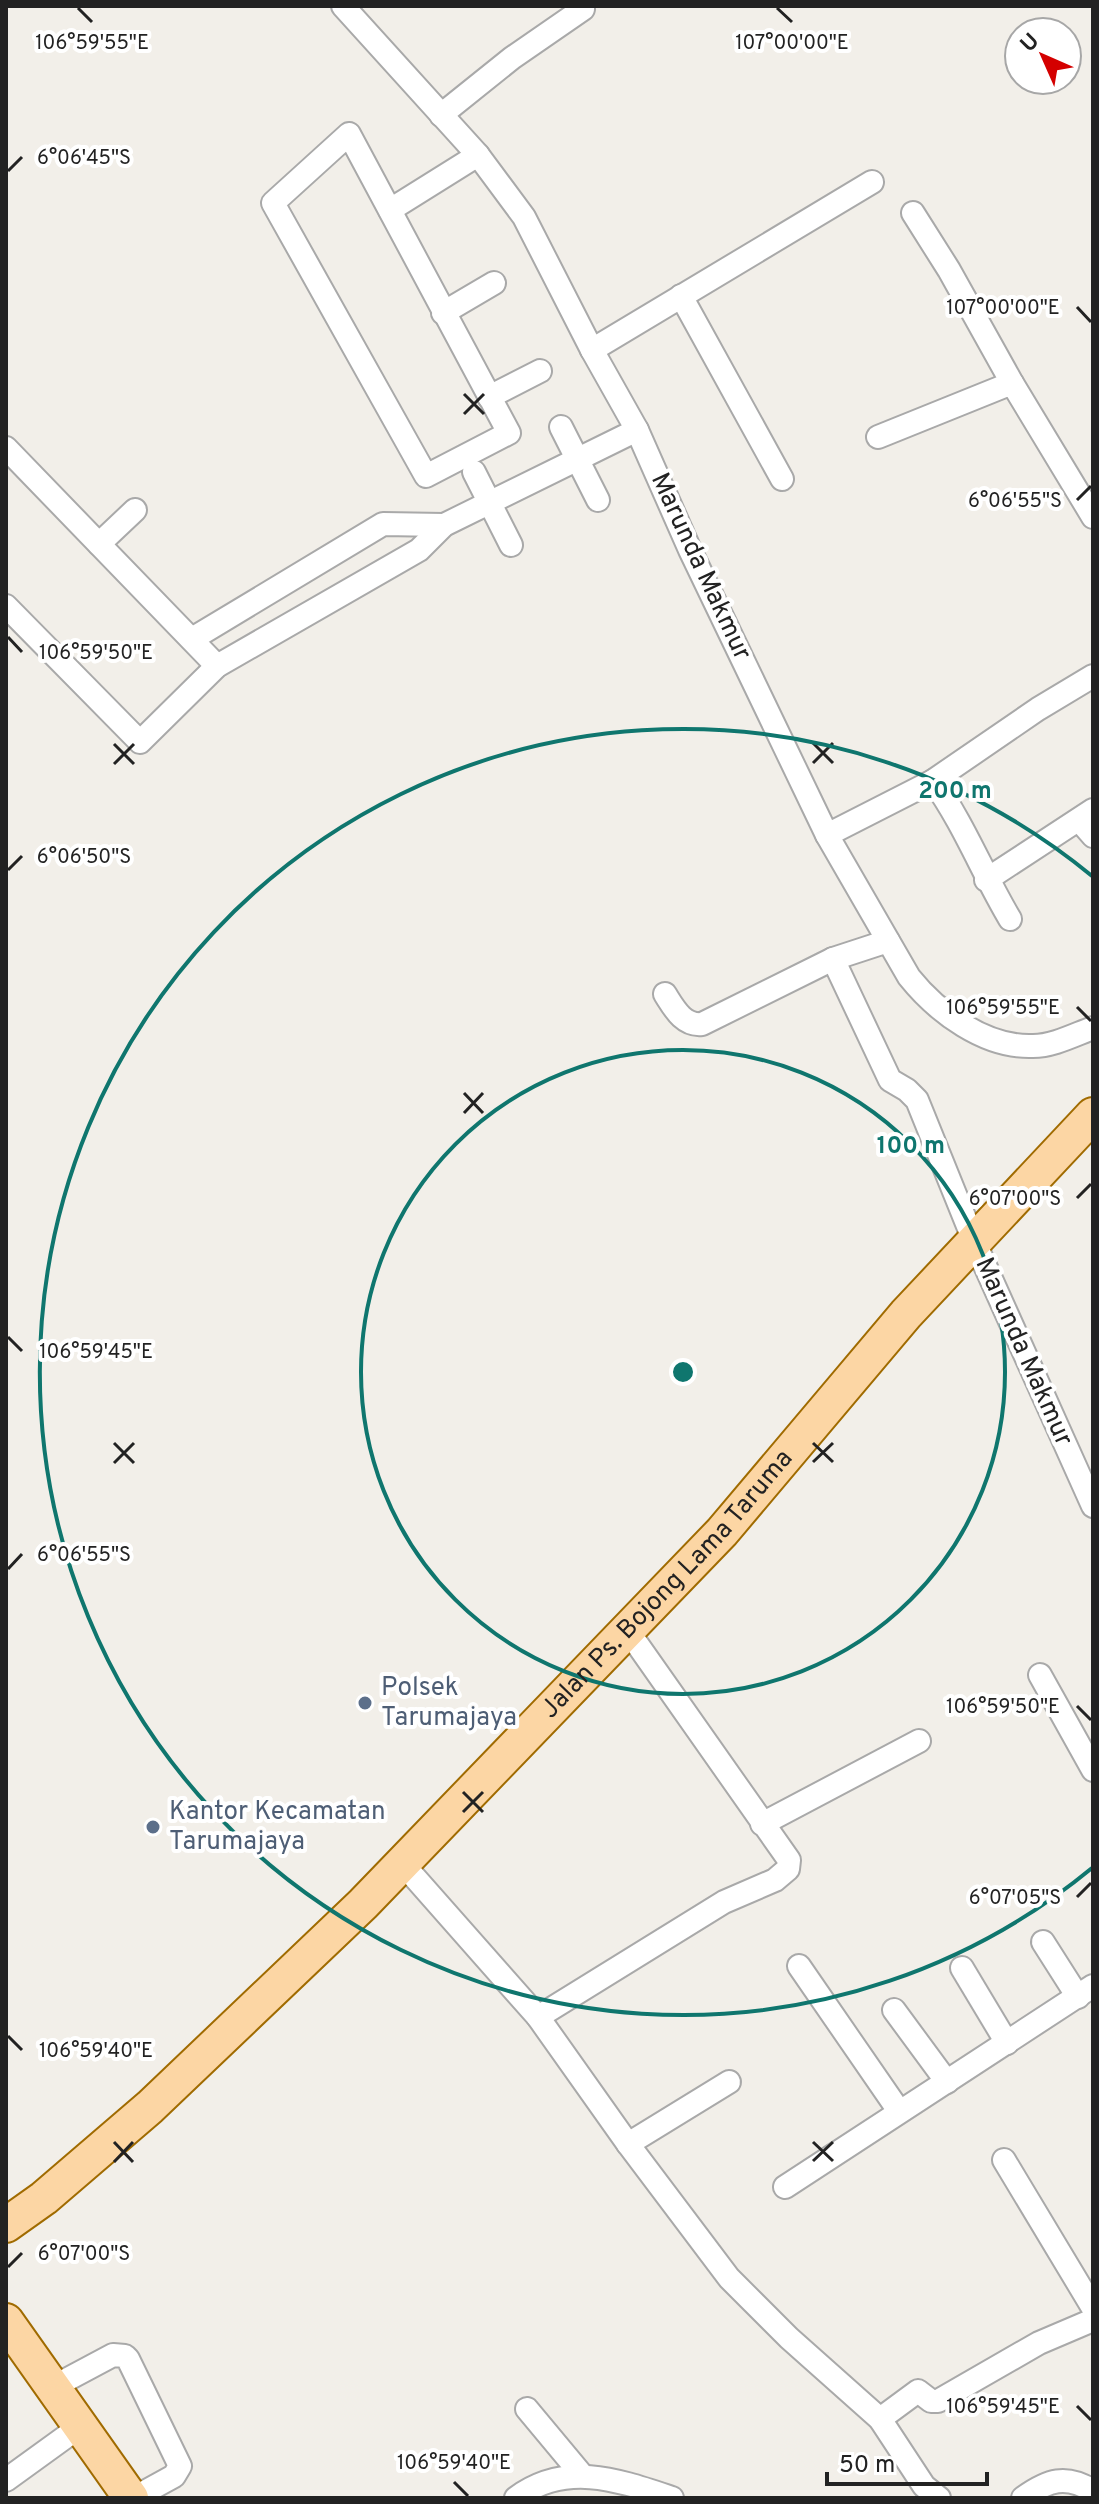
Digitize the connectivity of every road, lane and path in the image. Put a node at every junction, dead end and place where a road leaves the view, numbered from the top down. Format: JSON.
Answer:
{"nodes":[{"id":1,"x":343,"y":6,"type":"edge"},
{"id":2,"x":583,"y":9,"type":"dead end"},
{"id":3,"x":441,"y":115,"type":"junction"},
{"id":4,"x":478,"y":155,"type":"junction"},
{"id":5,"x":872,"y":182,"type":"dead end"},
{"id":6,"x":390,"y":210,"type":"junction"},
{"id":7,"x":913,"y":213,"type":"dead end"},
{"id":8,"x":494,"y":283,"type":"dead end"},
{"id":9,"x":681,"y":296,"type":"junction"},
{"id":10,"x":443,"y":313,"type":"junction"},
{"id":11,"x":592,"y":350,"type":"junction"},
{"id":12,"x":540,"y":371,"type":"dead end"},
{"id":13,"x":1012,"y":383,"type":"junction"},
{"id":14,"x":489,"y":397,"type":"junction"},
{"id":15,"x":561,"y":427,"type":"dead end"},
{"id":16,"x":637,"y":430,"type":"junction"},
{"id":17,"x":878,"y":437,"type":"dead end"},
{"id":18,"x":6,"y":448,"type":"edge"},
{"id":19,"x":578,"y":460,"type":"junction"},
{"id":20,"x":474,"y":472,"type":"dead end"},
{"id":21,"x":782,"y":479,"type":"dead end"},
{"id":22,"x":598,"y":500,"type":"dead end"},
{"id":23,"x":490,"y":503,"type":"junction"},
{"id":24,"x":135,"y":510,"type":"dead end"},
{"id":25,"x":1093,"y":517,"type":"edge"},
{"id":26,"x":444,"y":525,"type":"junction"},
{"id":27,"x":99,"y":544,"type":"junction"},
{"id":28,"x":511,"y":545,"type":"dead end"},
{"id":29,"x":6,"y":606,"type":"edge"},
{"id":30,"x":192,"y":639,"type":"junction"},
{"id":31,"x":217,"y":666,"type":"junction"},
{"id":32,"x":1093,"y":676,"type":"edge"},
{"id":33,"x":933,"y":781,"type":"junction"},
{"id":34,"x":1088,"y":822,"type":"edge"},
{"id":35,"x":827,"y":835,"type":"junction"},
{"id":36,"x":986,"y":880,"type":"junction"},
{"id":37,"x":1010,"y":919,"type":"dead end"},
{"id":38,"x":888,"y":941,"type":"junction"},
{"id":39,"x":833,"y":959,"type":"junction"},
{"id":40,"x":665,"y":994,"type":"dead end"},
{"id":41,"x":1093,"y":1028,"type":"edge"},
{"id":42,"x":1093,"y":1115,"type":"edge"},
{"id":43,"x":974,"y":1241,"type":"junction"},
{"id":44,"x":1093,"y":1506,"type":"edge"},
{"id":45,"x":628,"y":1631,"type":"junction"},
{"id":46,"x":1040,"y":1675,"type":"dead end"},
{"id":47,"x":919,"y":1741,"type":"dead end"},
{"id":48,"x":1093,"y":1770,"type":"edge"},
{"id":49,"x":762,"y":1824,"type":"junction"},
{"id":50,"x":402,"y":1863,"type":"junction"},
{"id":51,"x":1043,"y":1942,"type":"dead end"},
{"id":52,"x":799,"y":1966,"type":"dead end"},
{"id":53,"x":962,"y":1968,"type":"dead end"},
{"id":54,"x":1086,"y":1992,"type":"edge"},
{"id":55,"x":894,"y":2010,"type":"dead end"},
{"id":56,"x":538,"y":2017,"type":"junction"},
{"id":57,"x":1007,"y":2043,"type":"junction"},
{"id":58,"x":729,"y":2082,"type":"dead end"},
{"id":59,"x":947,"y":2082,"type":"junction"},
{"id":60,"x":899,"y":2111,"type":"junction"},
{"id":61,"x":628,"y":2144,"type":"junction"},
{"id":62,"x":1004,"y":2160,"type":"dead end"},
{"id":63,"x":785,"y":2187,"type":"dead end"},
{"id":64,"x":6,"y":2225,"type":"edge"},
{"id":65,"x":1093,"y":2308,"type":"edge"},
{"id":66,"x":1093,"y":2320,"type":"edge"},
{"id":67,"x":6,"y":2321,"type":"edge"},
{"id":68,"x":53,"y":2387,"type":"junction"},
{"id":69,"x":527,"y":2409,"type":"dead end"},
{"id":70,"x":880,"y":2419,"type":"junction"},
{"id":71,"x":82,"y":2425,"type":"junction"},
{"id":72,"x":582,"y":2475,"type":"junction"},
{"id":73,"x":6,"y":2480,"type":"edge"},
{"id":74,"x":1093,"y":2491,"type":"edge"},
{"id":75,"x":133,"y":2498,"type":"edge"},
{"id":76,"x":516,"y":2498,"type":"edge"},
{"id":77,"x":672,"y":2498,"type":"edge"},
{"id":78,"x":939,"y":2498,"type":"edge"},
{"id":79,"x":1023,"y":2498,"type":"edge"}],
"edges":[{"from":1,"to":3,"type":"street","name":"Marunda Makmur"},
{"from":2,"to":3,"type":"street"},
{"from":3,"to":4,"type":"street","name":"Marunda Makmur"},
{"from":4,"to":6,"type":"street"},
{"from":4,"to":11,"type":"street","name":"Marunda Makmur"},
{"from":5,"to":9,"type":"street"},
{"from":6,"to":10,"type":"street"},
{"from":6,"to":14,"type":"street"},
{"from":7,"to":13,"type":"street"},
{"from":8,"to":10,"type":"street"},
{"from":9,"to":11,"type":"street"},
{"from":9,"to":21,"type":"street"},
{"from":10,"to":14,"type":"street"},
{"from":11,"to":16,"type":"street","name":"Marunda Makmur"},
{"from":12,"to":14,"type":"street"},
{"from":13,"to":17,"type":"street"},
{"from":13,"to":25,"type":"street"},
{"from":15,"to":19,"type":"street"},
{"from":16,"to":19,"type":"street"},
{"from":16,"to":35,"type":"street","name":"Marunda Makmur"},
{"from":18,"to":27,"type":"street"},
{"from":19,"to":22,"type":"street"},
{"from":19,"to":23,"type":"street"},
{"from":20,"to":23,"type":"street"},
{"from":23,"to":26,"type":"street"},
{"from":23,"to":28,"type":"street"},
{"from":24,"to":27,"type":"street"},
{"from":26,"to":30,"type":"street"},
{"from":26,"to":31,"type":"street"},
{"from":27,"to":30,"type":"street"},
{"from":29,"to":31,"type":"street"},
{"from":30,"to":31,"type":"street"},
{"from":32,"to":33,"type":"street"},
{"from":33,"to":35,"type":"street"},
{"from":33,"to":36,"type":"street"},
{"from":34,"to":36,"type":"street"},
{"from":35,"to":38,"type":"street","name":"Marunda Makmur"},
{"from":36,"to":37,"type":"street"},
{"from":38,"to":39,"type":"street"},
{"from":38,"to":41,"type":"street","name":"Marunda Makmur"},
{"from":39,"to":40,"type":"street"},
{"from":39,"to":43,"type":"street","name":"Marunda Makmur"},
{"from":42,"to":43,"type":"main road","name":"Jalan Ps. Bojong Lama Taruma"},
{"from":43,"to":44,"type":"street","name":"Marunda Makmur"},
{"from":43,"to":45,"type":"main road","name":"Jalan Ps. Bojong Lama Taruma"},
{"from":45,"to":49,"type":"street"},
{"from":45,"to":50,"type":"main road","name":"Jalan Ps. Bojong Lama Taruma"},
{"from":46,"to":48,"type":"street"},
{"from":47,"to":49,"type":"street"},
{"from":49,"to":56,"type":"street"},
{"from":50,"to":56,"type":"street"},
{"from":50,"to":64,"type":"main road","name":"Jalan Ps. Bojong Lama Taruma"},
{"from":51,"to":54,"type":"street"},
{"from":52,"to":60,"type":"street"},
{"from":53,"to":57,"type":"street"},
{"from":54,"to":57,"type":"street"},
{"from":55,"to":59,"type":"street"},
{"from":56,"to":61,"type":"street"},
{"from":57,"to":59,"type":"street"},
{"from":58,"to":61,"type":"street"},
{"from":59,"to":60,"type":"street"},
{"from":60,"to":63,"type":"street"},
{"from":61,"to":70,"type":"street"},
{"from":62,"to":65,"type":"street"},
{"from":66,"to":70,"type":"street"},
{"from":67,"to":68,"type":"main road"},
{"from":68,"to":71,"type":"main road"},
{"from":68,"to":75,"type":"street"},
{"from":69,"to":72,"type":"street"},
{"from":70,"to":78,"type":"street"},
{"from":71,"to":73,"type":"street"},
{"from":71,"to":75,"type":"main road"},
{"from":72,"to":76,"type":"street"},
{"from":72,"to":77,"type":"street"},
{"from":74,"to":79,"type":"street"}]}
